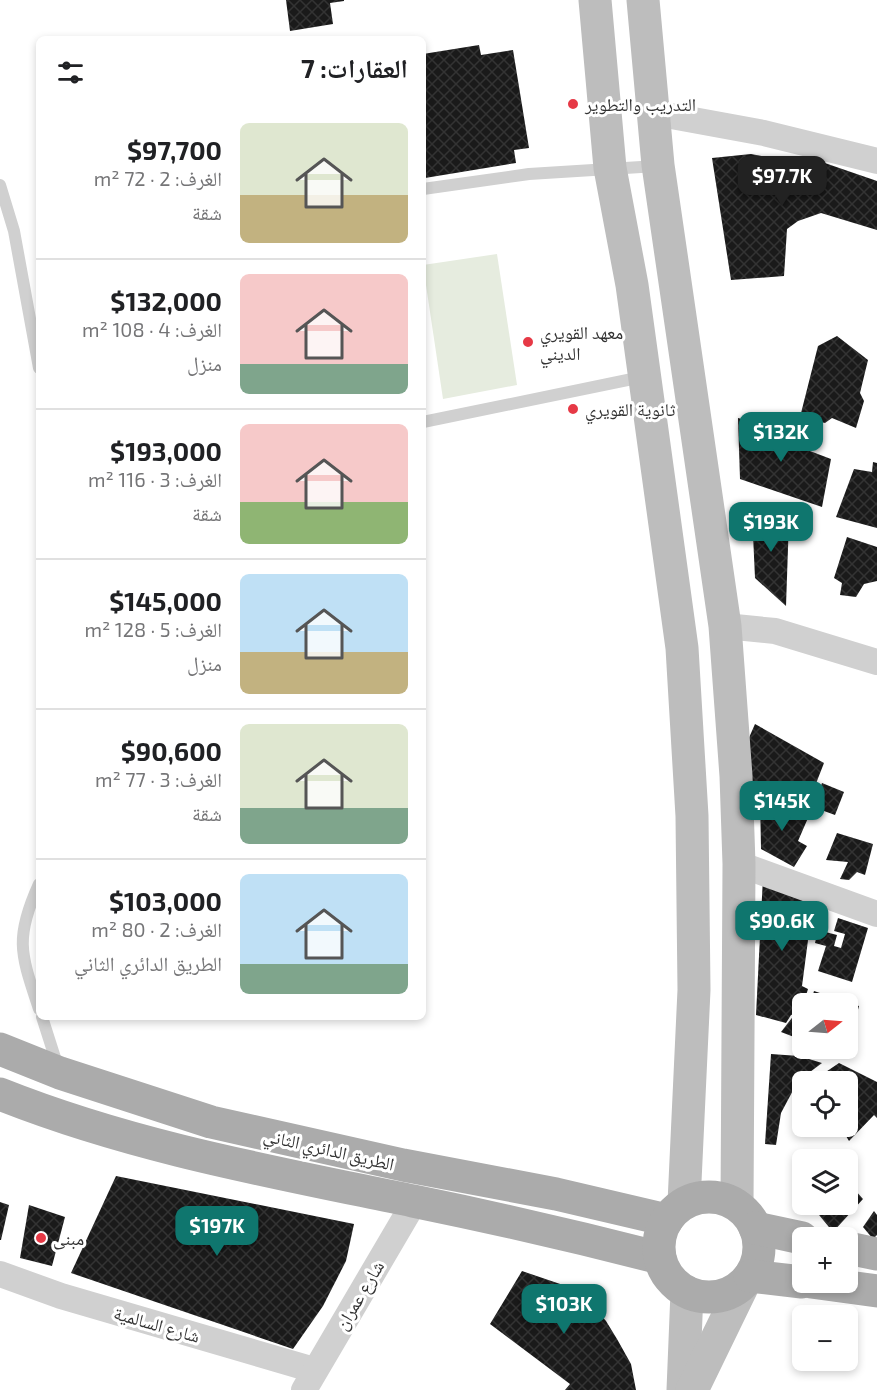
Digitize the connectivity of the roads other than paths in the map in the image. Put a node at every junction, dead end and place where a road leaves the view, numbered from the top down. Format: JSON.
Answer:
{"nodes":[{"id":1,"x":595,"y":0,"type":"edge"},
{"id":2,"x":643,"y":0,"type":"edge"},
{"id":3,"x":655,"y":113,"type":"junction"},
{"id":4,"x":877,"y":161,"type":"edge"},
{"id":5,"x":658,"y":165,"type":"junction"},
{"id":6,"x":610,"y":168,"type":"junction"},
{"id":7,"x":0,"y":184,"type":"edge"},
{"id":8,"x":426,"y":189,"type":"edge"},
{"id":9,"x":36,"y":352,"type":"edge"},
{"id":10,"x":645,"y":377,"type":"junction"},
{"id":11,"x":426,"y":421,"type":"edge"},
{"id":12,"x":724,"y":626,"type":"junction"},
{"id":13,"x":877,"y":662,"type":"edge"},
{"id":14,"x":739,"y":864,"type":"junction"},
{"id":15,"x":36,"y":891,"type":"edge"},
{"id":16,"x":877,"y":914,"type":"edge"},
{"id":17,"x":36,"y":1000,"type":"edge"},
{"id":18,"x":43,"y":1020,"type":"edge"},
{"id":19,"x":0,"y":1049,"type":"edge"},
{"id":20,"x":60,"y":1073,"type":"junction"},
{"id":21,"x":0,"y":1094,"type":"edge"},
{"id":22,"x":415,"y":1202,"type":"junction"},
{"id":23,"x":675,"y":1212,"type":"junction"},
{"id":24,"x":746,"y":1216,"type":"junction"},
{"id":25,"x":792,"y":1234,"type":"edge"},
{"id":26,"x":858,"y":1250,"type":"edge"},
{"id":27,"x":877,"y":1254,"type":"edge"},
{"id":28,"x":660,"y":1258,"type":"junction"},
{"id":29,"x":0,"y":1274,"type":"edge"},
{"id":30,"x":747,"y":1280,"type":"junction"},
{"id":31,"x":792,"y":1282,"type":"edge"},
{"id":32,"x":858,"y":1288,"type":"edge"},
{"id":33,"x":877,"y":1291,"type":"edge"},
{"id":34,"x":687,"y":1292,"type":"junction"},
{"id":35,"x":309,"y":1380,"type":"edge"},
{"id":36,"x":683,"y":1390,"type":"edge"},
{"id":37,"x":692,"y":1390,"type":"edge"}],
"edges":[{"from":1,"to":6,"type":"main road"},
{"from":2,"to":3,"type":"main road"},
{"from":3,"to":4,"type":"street"},
{"from":3,"to":5,"type":"main road"},
{"from":5,"to":6,"type":"lane"},
{"from":5,"to":12,"type":"main road"},
{"from":6,"to":8,"type":"lane"},
{"from":6,"to":10,"type":"main road"},
{"from":7,"to":9,"type":"lane"},
{"from":10,"to":11,"type":"lane"},
{"from":10,"to":23,"type":"main road"},
{"from":12,"to":13,"type":"street"},
{"from":12,"to":14,"type":"main road"},
{"from":14,"to":16,"type":"street"},
{"from":14,"to":24,"type":"main road"},
{"from":15,"to":17,"type":"lane"},
{"from":18,"to":20,"type":"lane"},
{"from":19,"to":20,"type":"main road","name":"الطريق الدائري الثاني"},
{"from":20,"to":23,"type":"main road","name":"الطريق الدائري الثاني"},
{"from":21,"to":22,"type":"main road","name":"الطريق الدائري الثاني"},
{"from":22,"to":28,"type":"main road","name":"الطريق الدائري الثاني"},
{"from":22,"to":35,"type":"street","name":"شارع عمران"},
{"from":23,"to":24,"type":"main road"},
{"from":23,"to":28,"type":"main road"},
{"from":24,"to":25,"type":"main road"},
{"from":24,"to":30,"type":"main road"},
{"from":26,"to":27,"type":"main road"},
{"from":28,"to":34,"type":"main road"},
{"from":29,"to":35,"type":"street","name":"شارع السالمية"},
{"from":30,"to":31,"type":"main road"},
{"from":30,"to":34,"type":"main road"},
{"from":30,"to":37,"type":"main road"},
{"from":32,"to":33,"type":"main road"},
{"from":34,"to":36,"type":"main road"}]}
